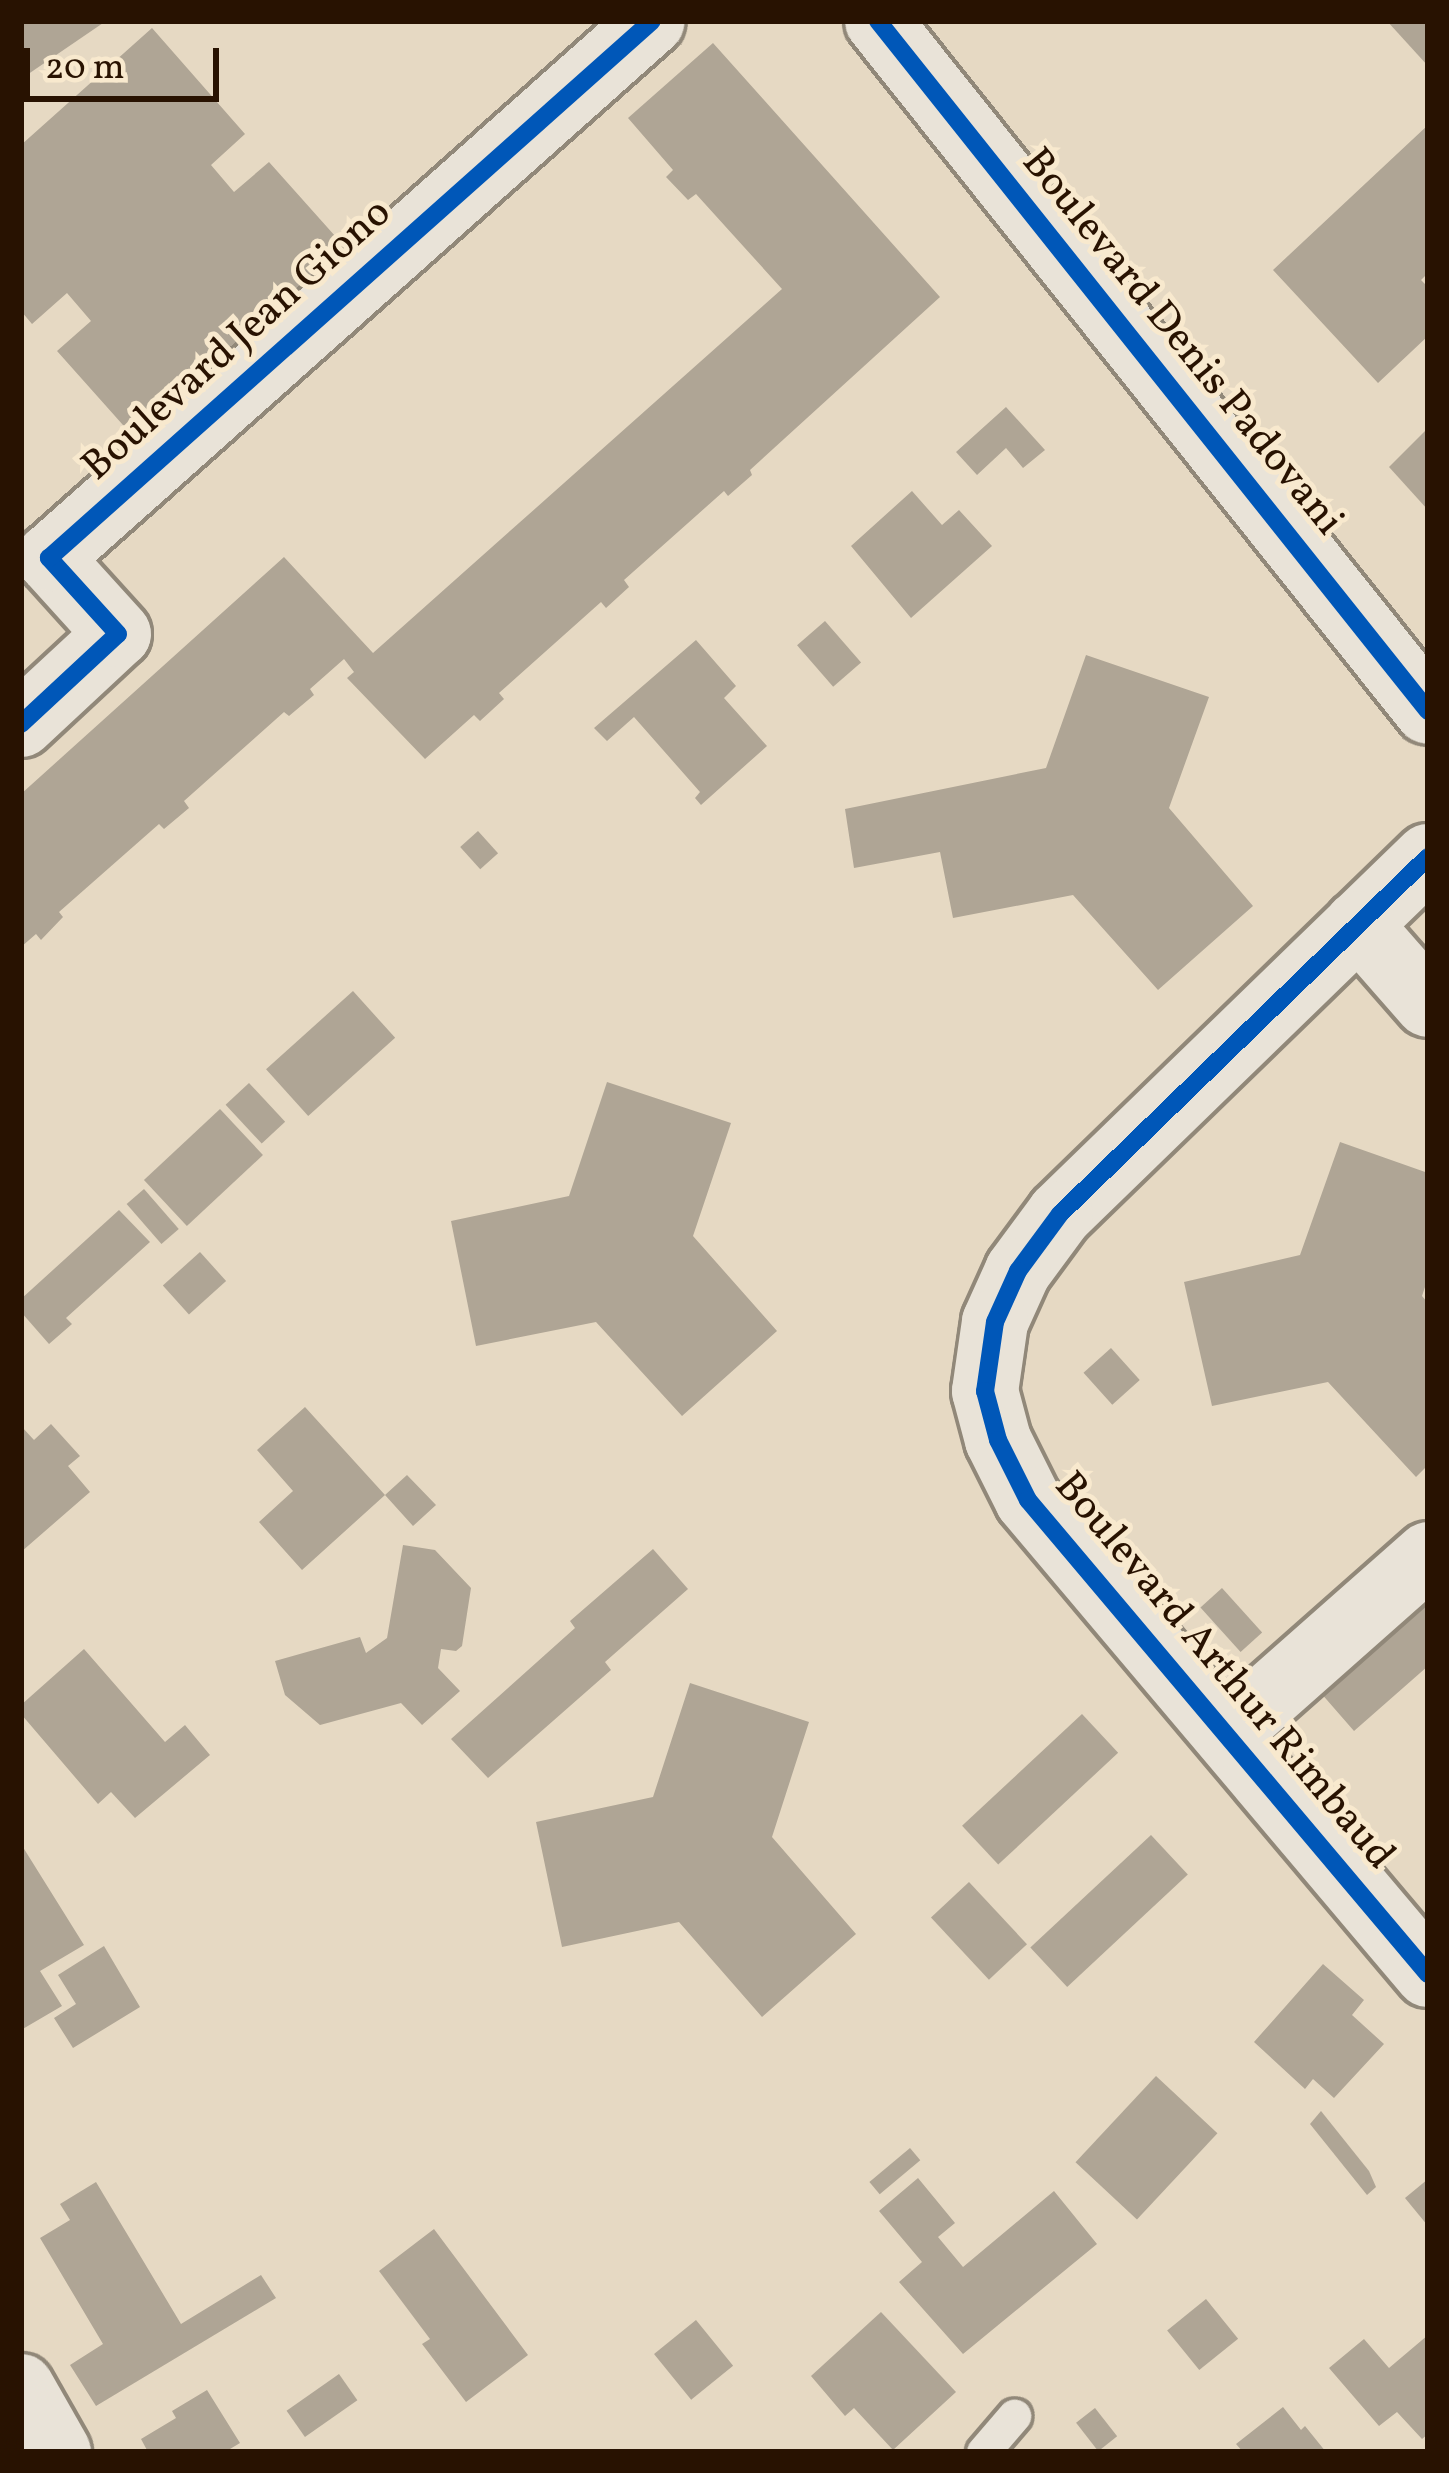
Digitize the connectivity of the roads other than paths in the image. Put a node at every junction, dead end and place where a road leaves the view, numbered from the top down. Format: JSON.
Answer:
{"nodes":[{"id":1,"x":652,"y":21,"type":"edge"},
{"id":2,"x":878,"y":21,"type":"edge"},
{"id":3,"x":1428,"y":711,"type":"edge"},
{"id":4,"x":21,"y":724,"type":"edge"},
{"id":5,"x":1428,"y":857,"type":"edge"},
{"id":6,"x":1358,"y":924,"type":"junction"},
{"id":7,"x":1428,"y":1004,"type":"edge"},
{"id":8,"x":1428,"y":1555,"type":"edge"},
{"id":9,"x":1226,"y":1734,"type":"junction"},
{"id":10,"x":1428,"y":1974,"type":"edge"},
{"id":11,"x":21,"y":2386,"type":"edge"},
{"id":12,"x":1014,"y":2416,"type":"dead end"},
{"id":13,"x":58,"y":2452,"type":"edge"},
{"id":14,"x":983,"y":2452,"type":"edge"}],
"edges":[{"from":1,"to":4,"type":"street","name":"Boulevard Jean Giono"},
{"from":2,"to":3,"type":"street","name":"Boulevard Denis Padovani"},
{"from":5,"to":6,"type":"street","name":"Boulevard Arthur Rimbaud"},
{"from":6,"to":7,"type":"street"},
{"from":6,"to":9,"type":"street","name":"Boulevard Arthur Rimbaud"},
{"from":8,"to":9,"type":"street"},
{"from":9,"to":10,"type":"street","name":"Boulevard Arthur Rimbaud"},
{"from":11,"to":13,"type":"street"},
{"from":12,"to":14,"type":"lane"}]}
